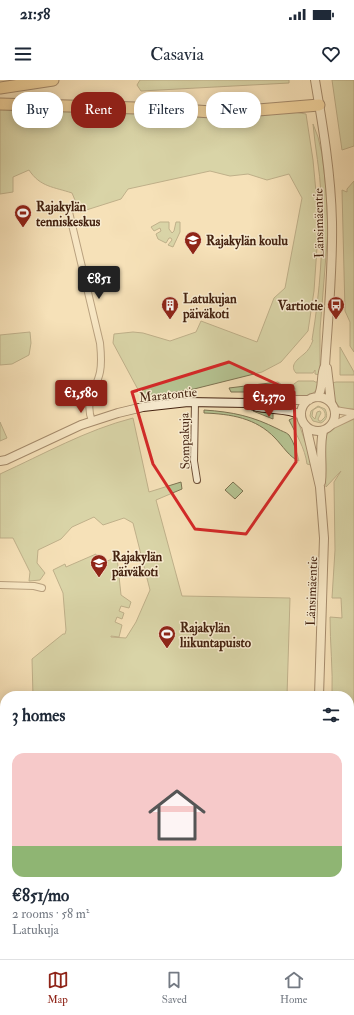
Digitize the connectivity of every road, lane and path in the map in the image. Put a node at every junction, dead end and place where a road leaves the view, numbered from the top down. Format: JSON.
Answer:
{"nodes":[{"id":1,"x":53,"y":80,"type":"edge"},
{"id":2,"x":315,"y":80,"type":"edge"},
{"id":3,"x":0,"y":88,"type":"edge"},
{"id":4,"x":0,"y":104,"type":"edge"},
{"id":5,"x":319,"y":105,"type":"junction"},
{"id":6,"x":68,"y":212,"type":"dead end"},
{"id":7,"x":325,"y":366,"type":"junction"},
{"id":8,"x":318,"y":397,"type":"junction"},
{"id":9,"x":309,"y":400,"type":"junction"},
{"id":10,"x":195,"y":402,"type":"junction"},
{"id":11,"x":331,"y":402,"type":"junction"},
{"id":12,"x":247,"y":403,"type":"junction"},
{"id":13,"x":335,"y":410,"type":"junction"},
{"id":14,"x":354,"y":414,"type":"edge"},
{"id":15,"x":301,"y":415,"type":"junction"},
{"id":16,"x":92,"y":421,"type":"junction"},
{"id":17,"x":306,"y":426,"type":"junction"},
{"id":18,"x":331,"y":426,"type":"junction"},
{"id":19,"x":323,"y":431,"type":"junction"},
{"id":20,"x":2,"y":462,"type":"edge"},
{"id":21,"x":197,"y":480,"type":"dead end"},
{"id":22,"x":320,"y":487,"type":"junction"},
{"id":23,"x":0,"y":586,"type":"edge"},
{"id":24,"x":42,"y":588,"type":"dead end"},
{"id":25,"x":320,"y":691,"type":"edge"}],
"edges":[{"from":1,"to":3,"type":"highway"},
{"from":2,"to":5,"type":"main road","name":"Länsimäentie"},
{"from":4,"to":5,"type":"highway"},
{"from":5,"to":7,"type":"main road","name":"Länsimäentie"},
{"from":6,"to":16,"type":"street"},
{"from":7,"to":8,"type":"main road","name":"Länsimäentie"},
{"from":7,"to":11,"type":"main road","name":"Länsimäentie"},
{"from":8,"to":9,"type":"main road"},
{"from":8,"to":11,"type":"main road"},
{"from":9,"to":12,"type":"main road","name":"Maratontie"},
{"from":9,"to":15,"type":"main road"},
{"from":10,"to":12,"type":"main road","name":"Maratontie"},
{"from":10,"to":16,"type":"main road","name":"Maratontie"},
{"from":10,"to":21,"type":"street","name":"Sompakuja"},
{"from":11,"to":13,"type":"main road"},
{"from":12,"to":15,"type":"main road","name":"Maratontie"},
{"from":13,"to":14,"type":"street"},
{"from":13,"to":18,"type":"main road"},
{"from":14,"to":18,"type":"street"},
{"from":15,"to":17,"type":"main road"},
{"from":16,"to":20,"type":"main road","name":"Maratontie"},
{"from":17,"to":19,"type":"main road"},
{"from":17,"to":22,"type":"main road","name":"Länsimäentie"},
{"from":18,"to":19,"type":"main road"},
{"from":19,"to":22,"type":"main road","name":"Länsimäentie"},
{"from":22,"to":25,"type":"main road","name":"Länsimäentie"},
{"from":23,"to":24,"type":"street"}]}
